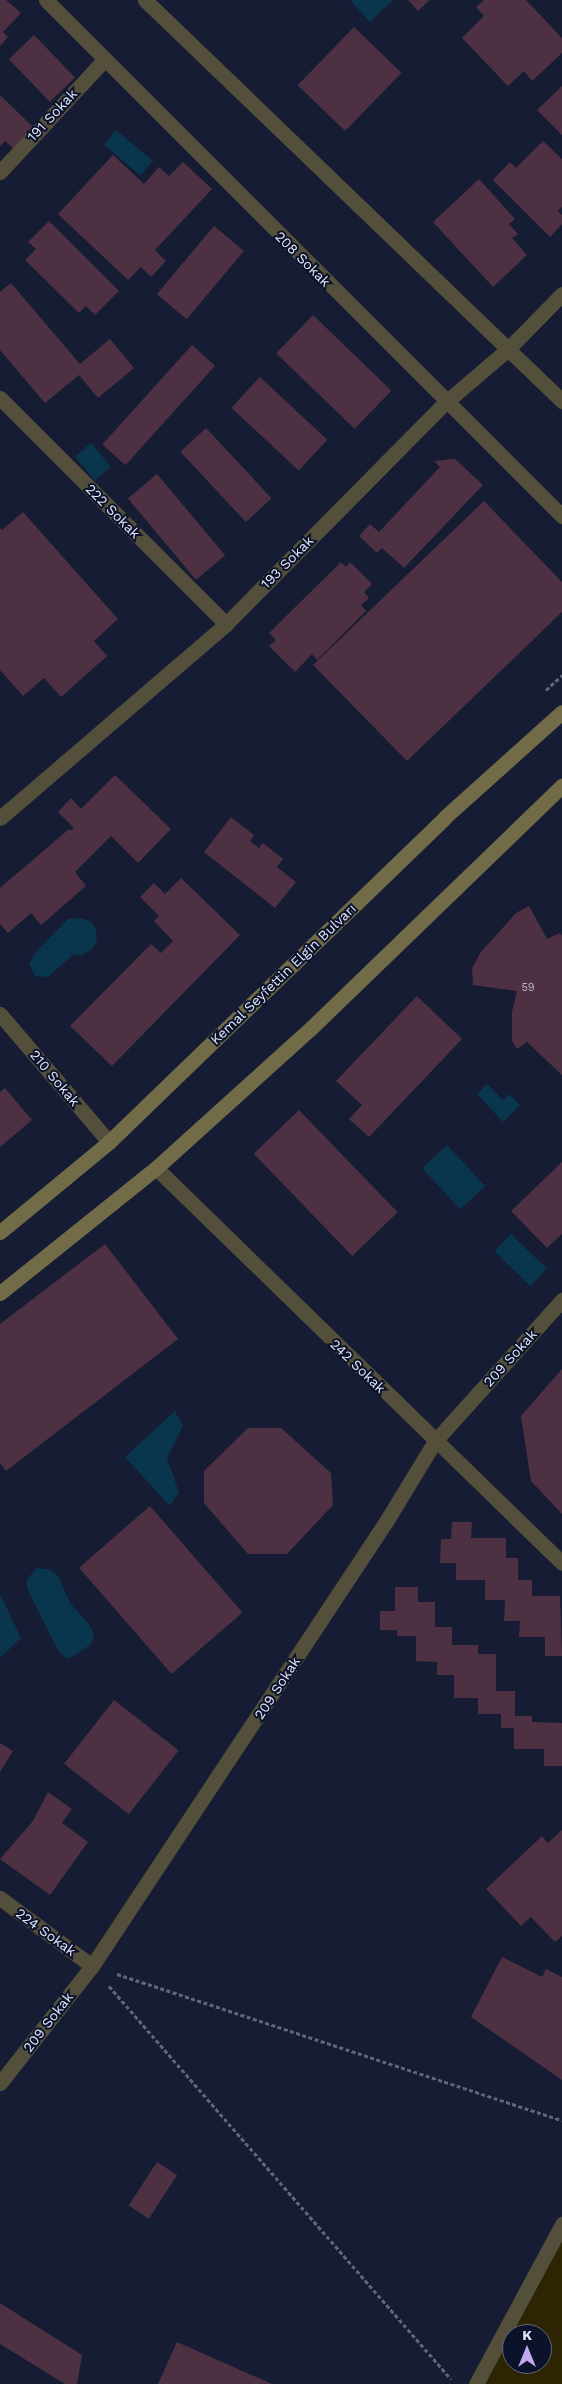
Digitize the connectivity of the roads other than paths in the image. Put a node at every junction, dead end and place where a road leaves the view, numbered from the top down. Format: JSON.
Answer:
{"nodes":[{"id":1,"x":46,"y":0,"type":"edge"},
{"id":2,"x":145,"y":0,"type":"edge"},
{"id":3,"x":105,"y":59,"type":"junction"},
{"id":4,"x":0,"y":172,"type":"edge"},
{"id":5,"x":562,"y":294,"type":"edge"},
{"id":6,"x":508,"y":349,"type":"junction"},
{"id":7,"x":0,"y":398,"type":"edge"},
{"id":8,"x":562,"y":401,"type":"edge"},
{"id":9,"x":446,"y":402,"type":"junction"},
{"id":10,"x":562,"y":516,"type":"edge"},
{"id":11,"x":226,"y":624,"type":"junction"},
{"id":12,"x":562,"y":712,"type":"edge"},
{"id":13,"x":562,"y":786,"type":"edge"},
{"id":14,"x":0,"y":818,"type":"edge"},
{"id":15,"x":0,"y":1014,"type":"edge"},
{"id":16,"x":109,"y":1142,"type":"junction"},
{"id":17,"x":156,"y":1168,"type":"junction"},
{"id":18,"x":0,"y":1232,"type":"edge"},
{"id":19,"x":0,"y":1293,"type":"edge"},
{"id":20,"x":562,"y":1300,"type":"edge"},
{"id":21,"x":435,"y":1441,"type":"junction"},
{"id":22,"x":562,"y":1563,"type":"edge"},
{"id":23,"x":0,"y":1898,"type":"edge"},
{"id":24,"x":92,"y":1966,"type":"junction"},
{"id":25,"x":0,"y":2083,"type":"edge"},
{"id":26,"x":562,"y":2224,"type":"edge"},
{"id":27,"x":476,"y":2384,"type":"edge"}],
"edges":[{"from":1,"to":3,"type":"street","name":"208 Sokak"},
{"from":2,"to":6,"type":"street"},
{"from":3,"to":4,"type":"street","name":"191 Sokak"},
{"from":3,"to":9,"type":"street","name":"208 Sokak"},
{"from":5,"to":6,"type":"street","name":"193 Sokak"},
{"from":6,"to":8,"type":"street"},
{"from":6,"to":9,"type":"street","name":"193 Sokak"},
{"from":7,"to":11,"type":"street","name":"222 Sokak"},
{"from":9,"to":10,"type":"street","name":"208 Sokak"},
{"from":9,"to":11,"type":"street","name":"193 Sokak"},
{"from":11,"to":14,"type":"street","name":"193 Sokak"},
{"from":12,"to":16,"type":"main road","name":"Kemal Seyfettin Elgin Bulvarı"},
{"from":13,"to":17,"type":"main road"},
{"from":15,"to":16,"type":"street","name":"210 Sokak"},
{"from":16,"to":18,"type":"main road","name":"Kemal Seyfettin Elgin Bulvarı"},
{"from":17,"to":19,"type":"main road"},
{"from":17,"to":21,"type":"street","name":"242 Sokak"},
{"from":20,"to":21,"type":"street","name":"209 Sokak"},
{"from":21,"to":22,"type":"street","name":"242 Sokak"},
{"from":21,"to":24,"type":"street","name":"209 Sokak"},
{"from":23,"to":24,"type":"street","name":"224 Sokak"},
{"from":24,"to":25,"type":"street","name":"209 Sokak"},
{"from":26,"to":27,"type":"street"}]}
